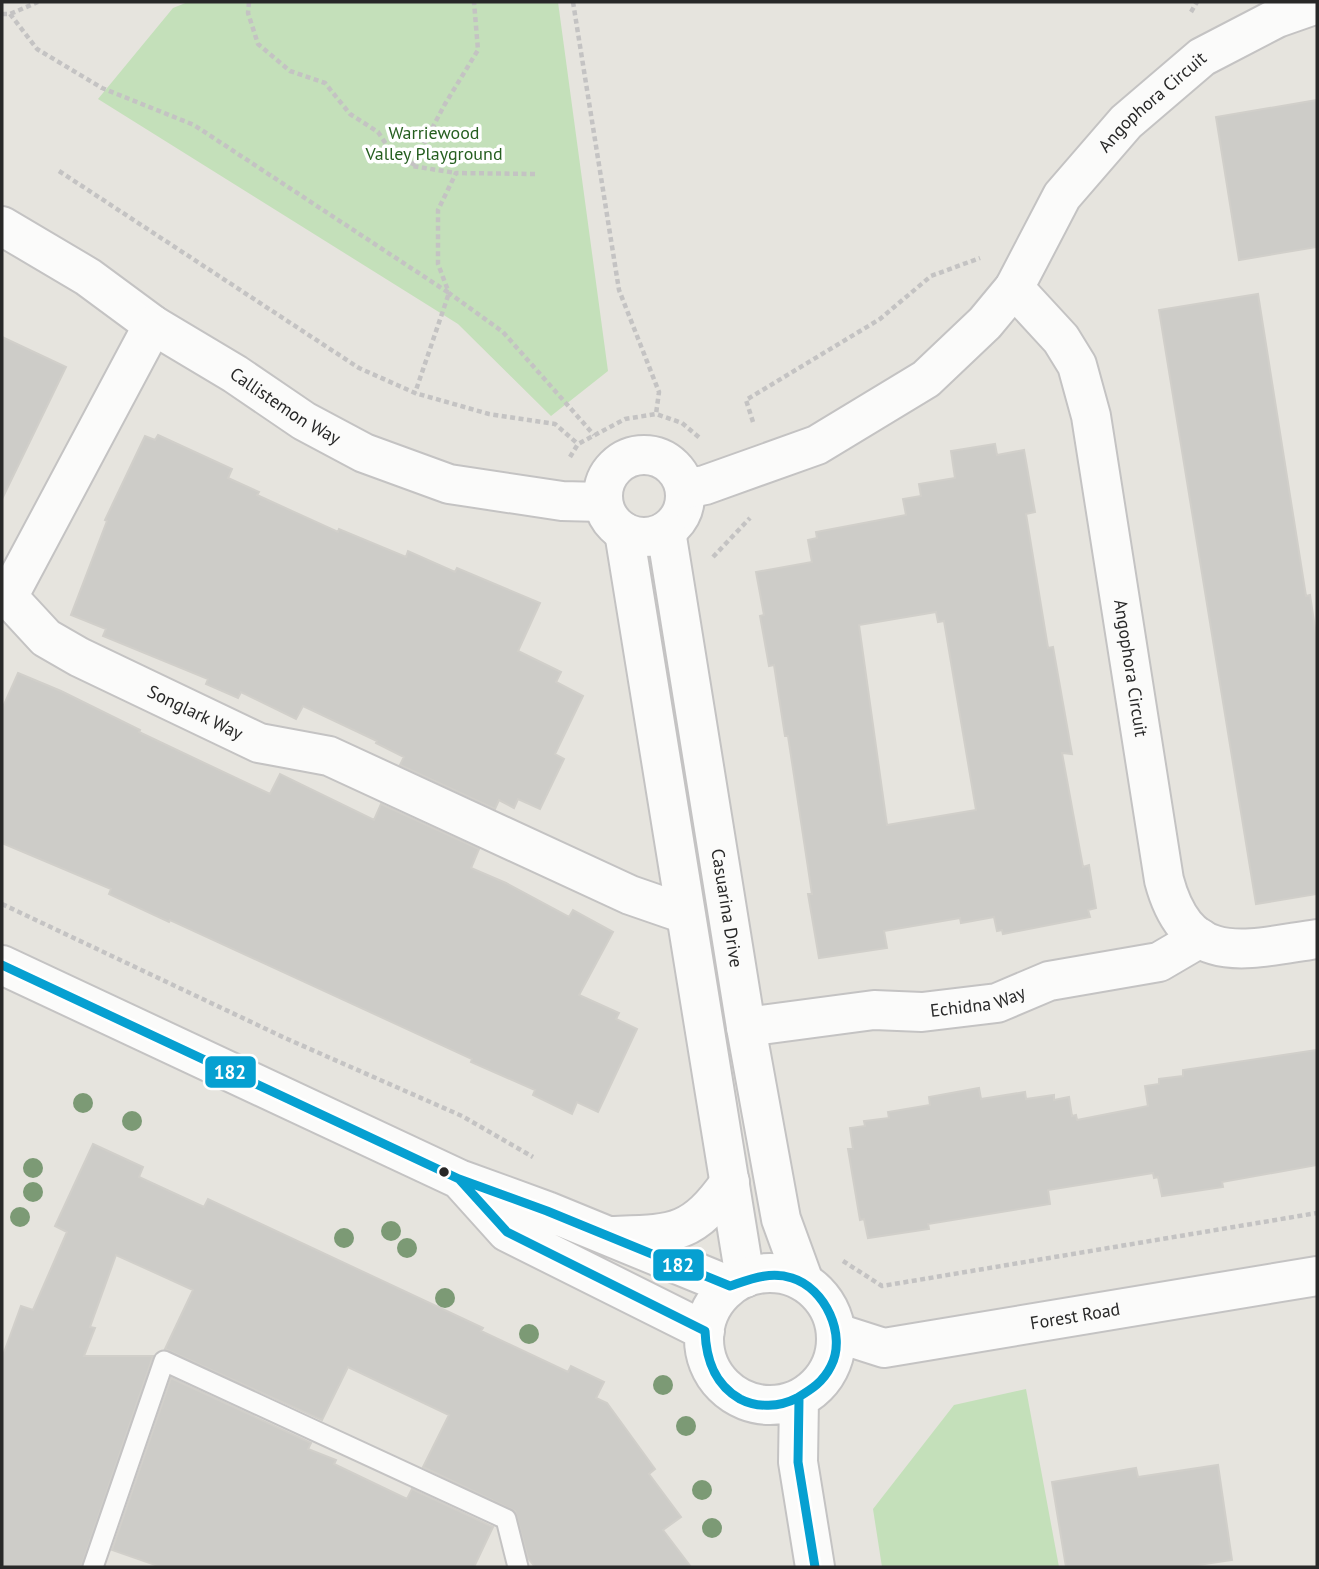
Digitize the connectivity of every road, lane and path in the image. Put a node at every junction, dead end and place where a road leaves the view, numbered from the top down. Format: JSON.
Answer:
{"nodes":[{"id":1,"x":38,"y":2,"type":"edge"},
{"id":2,"x":249,"y":2,"type":"edge"},
{"id":3,"x":474,"y":2,"type":"edge"},
{"id":4,"x":573,"y":2,"type":"edge"},
{"id":5,"x":1197,"y":2,"type":"edge"},
{"id":6,"x":1317,"y":4,"type":"edge"},
{"id":7,"x":2,"y":14,"type":"edge"},
{"id":8,"x":10,"y":14,"type":"junction"},
{"id":9,"x":1186,"y":22,"type":"dead end"},
{"id":10,"x":412,"y":166,"type":"junction"},
{"id":11,"x":60,"y":172,"type":"dead end"},
{"id":12,"x":456,"y":173,"type":"junction"},
{"id":13,"x":535,"y":174,"type":"dead end"},
{"id":14,"x":2,"y":226,"type":"edge"},
{"id":15,"x":983,"y":257,"type":"dead end"},
{"id":16,"x":1014,"y":288,"type":"junction"},
{"id":17,"x":449,"y":293,"type":"junction"},
{"id":18,"x":153,"y":325,"type":"junction"},
{"id":19,"x":415,"y":393,"type":"junction"},
{"id":20,"x":656,"y":414,"type":"junction"},
{"id":21,"x":594,"y":435,"type":"junction"},
{"id":22,"x":756,"y":435,"type":"dead end"},
{"id":23,"x":578,"y":444,"type":"junction"},
{"id":24,"x":708,"y":444,"type":"dead end"},
{"id":25,"x":566,"y":464,"type":"dead end"},
{"id":26,"x":685,"y":489,"type":"junction"},
{"id":27,"x":613,"y":517,"type":"junction"},
{"id":28,"x":666,"y":531,"type":"junction"},
{"id":29,"x":5,"y":596,"type":"edge"},
{"id":30,"x":2,"y":904,"type":"edge"},
{"id":31,"x":685,"y":914,"type":"junction"},
{"id":32,"x":1200,"y":938,"type":"junction"},
{"id":33,"x":1317,"y":939,"type":"edge"},
{"id":34,"x":2,"y":965,"type":"edge"},
{"id":35,"x":746,"y":1027,"type":"junction"},
{"id":36,"x":541,"y":1161,"type":"dead end"},
{"id":37,"x":459,"y":1179,"type":"junction"},
{"id":38,"x":730,"y":1182,"type":"junction"},
{"id":39,"x":611,"y":1236,"type":"junction"},
{"id":40,"x":1317,"y":1276,"type":"edge"},
{"id":41,"x":738,"y":1282,"type":"junction"},
{"id":42,"x":804,"y":1282,"type":"junction"},
{"id":43,"x":705,"y":1331,"type":"junction"},
{"id":44,"x":836,"y":1333,"type":"junction"},
{"id":45,"x":799,"y":1399,"type":"junction"},
{"id":46,"x":93,"y":1567,"type":"edge"},
{"id":47,"x":517,"y":1567,"type":"edge"},
{"id":48,"x":814,"y":1567,"type":"edge"}],
"edges":[{"from":1,"to":8,"type":"path"},
{"from":2,"to":10,"type":"path"},
{"from":3,"to":10,"type":"path"},
{"from":4,"to":20,"type":"path"},
{"from":5,"to":9,"type":"path"},
{"from":6,"to":16,"type":"street","name":"Angophora Circuit"},
{"from":7,"to":8,"type":"path"},
{"from":8,"to":17,"type":"path"},
{"from":10,"to":12,"type":"path"},
{"from":11,"to":19,"type":"path"},
{"from":12,"to":13,"type":"path"},
{"from":12,"to":17,"type":"path"},
{"from":14,"to":18,"type":"street","name":"Callistemon Way"},
{"from":15,"to":22,"type":"path"},
{"from":16,"to":26,"type":"street","name":"Angophora Circuit"},
{"from":16,"to":32,"type":"street","name":"Angophora Circuit"},
{"from":17,"to":19,"type":"path"},
{"from":17,"to":21,"type":"path"},
{"from":18,"to":27,"type":"street","name":"Callistemon Way"},
{"from":18,"to":29,"type":"street","name":"Songlark Way"},
{"from":19,"to":23,"type":"path"},
{"from":20,"to":21,"type":"path"},
{"from":20,"to":24,"type":"path"},
{"from":21,"to":23,"type":"path"},
{"from":23,"to":25,"type":"path"},
{"from":26,"to":27,"type":"street"},
{"from":26,"to":28,"type":"street"},
{"from":27,"to":28,"type":"street"},
{"from":27,"to":31,"type":"street"},
{"from":28,"to":35,"type":"street","name":"Casuarina Drive"},
{"from":29,"to":31,"type":"street","name":"Songlark Way"},
{"from":30,"to":36,"type":"path"},
{"from":31,"to":38,"type":"street"},
{"from":32,"to":33,"type":"street","name":"Angophora Circuit"},
{"from":32,"to":35,"type":"street","name":"Echidna Way"},
{"from":34,"to":37,"type":"street"},
{"from":35,"to":42,"type":"street","name":"Casuarina Drive"},
{"from":37,"to":39,"type":"street"},
{"from":37,"to":43,"type":"street"},
{"from":38,"to":39,"type":"street"},
{"from":38,"to":41,"type":"street"},
{"from":39,"to":41,"type":"street"},
{"from":40,"to":44,"type":"street","name":"Forest Road"},
{"from":41,"to":42,"type":"street"},
{"from":41,"to":43,"type":"street"},
{"from":42,"to":44,"type":"street"},
{"from":43,"to":45,"type":"street"},
{"from":44,"to":45,"type":"street"},
{"from":45,"to":48,"type":"street"},
{"from":46,"to":47,"type":"lane"}]}
